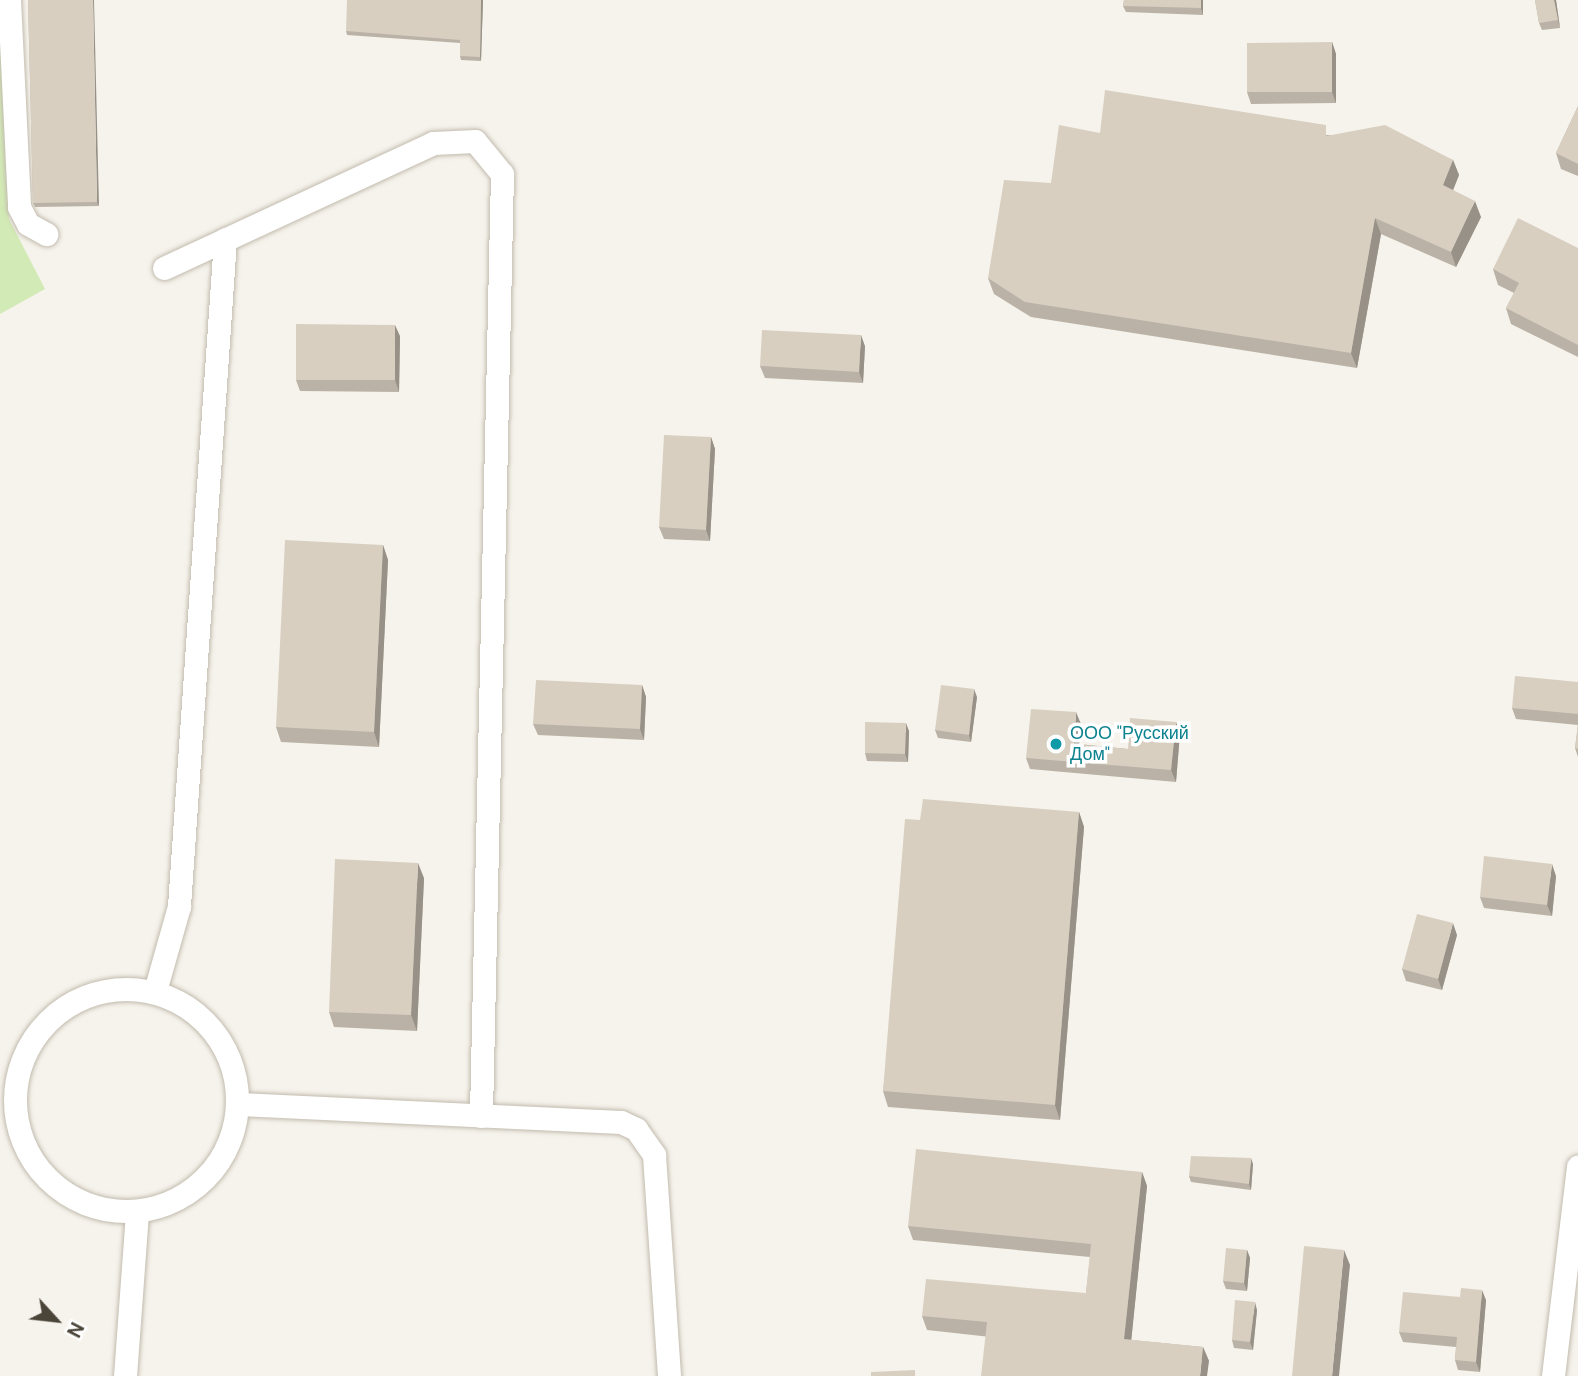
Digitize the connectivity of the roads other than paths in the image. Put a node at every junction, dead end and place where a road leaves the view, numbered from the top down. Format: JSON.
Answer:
{"nodes":[{"id":1,"x":9,"y":0,"type":"edge"},
{"id":2,"x":46,"y":234,"type":"dead end"},
{"id":3,"x":225,"y":240,"type":"junction"},
{"id":4,"x":164,"y":268,"type":"dead end"},
{"id":5,"x":155,"y":991,"type":"junction"},
{"id":6,"x":239,"y":1104,"type":"junction"},
{"id":7,"x":481,"y":1115,"type":"junction"},
{"id":8,"x":1578,"y":1166,"type":"edge"},
{"id":9,"x":137,"y":1212,"type":"junction"},
{"id":10,"x":125,"y":1376,"type":"edge"},
{"id":11,"x":669,"y":1376,"type":"edge"},
{"id":12,"x":1553,"y":1376,"type":"edge"}],
"edges":[{"from":1,"to":2,"type":"street"},
{"from":3,"to":4,"type":"street"},
{"from":3,"to":5,"type":"street"},
{"from":3,"to":7,"type":"street"},
{"from":5,"to":6,"type":"street"},
{"from":5,"to":9,"type":"street"},
{"from":6,"to":7,"type":"street"},
{"from":6,"to":9,"type":"street"},
{"from":7,"to":11,"type":"street"},
{"from":8,"to":12,"type":"street"},
{"from":9,"to":10,"type":"street"}]}
